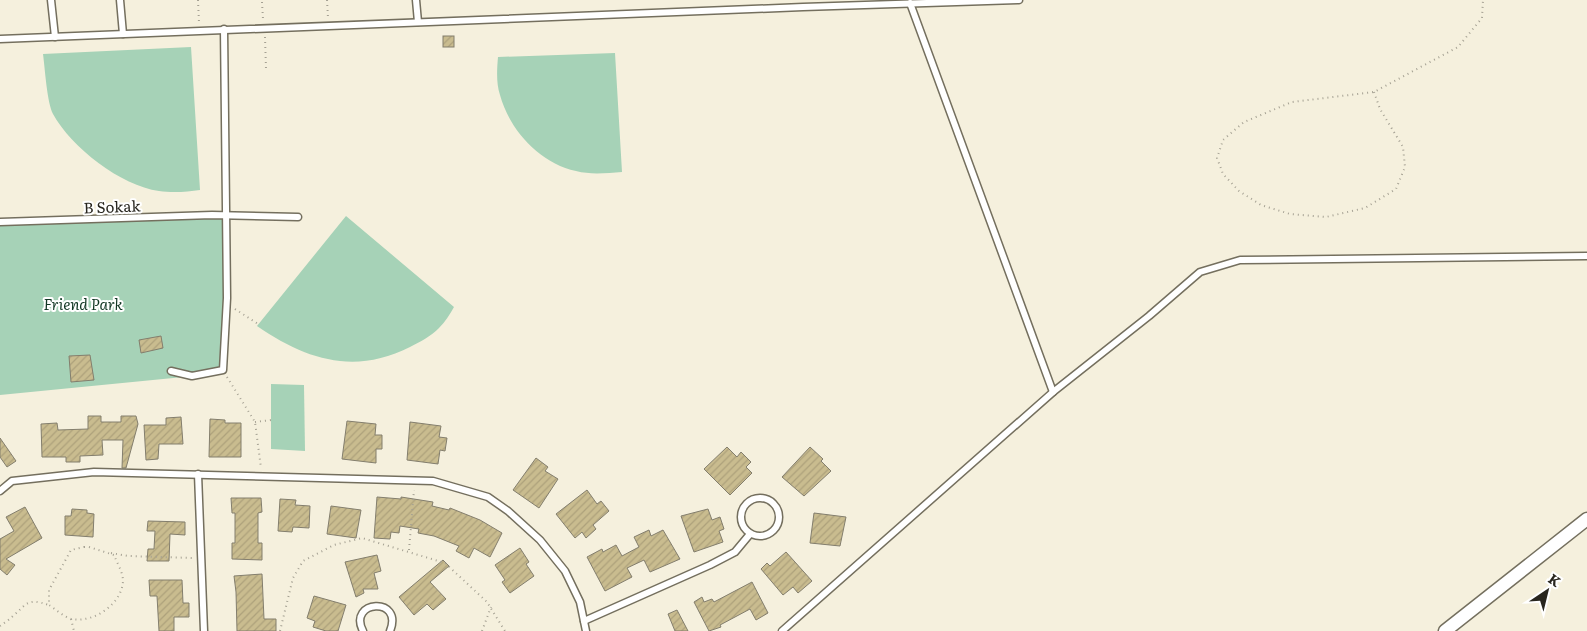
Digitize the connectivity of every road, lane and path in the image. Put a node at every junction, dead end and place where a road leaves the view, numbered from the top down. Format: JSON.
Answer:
{"nodes":[{"id":1,"x":51,"y":0,"type":"edge"},
{"id":2,"x":120,"y":0,"type":"edge"},
{"id":3,"x":198,"y":0,"type":"edge"},
{"id":4,"x":327,"y":0,"type":"edge"},
{"id":5,"x":416,"y":0,"type":"edge"},
{"id":6,"x":1013,"y":0,"type":"edge"},
{"id":7,"x":1019,"y":0,"type":"edge"},
{"id":8,"x":1483,"y":0,"type":"edge"},
{"id":9,"x":262,"y":2,"type":"dead end"},
{"id":10,"x":910,"y":4,"type":"junction"},
{"id":11,"x":418,"y":22,"type":"junction"},
{"id":12,"x":329,"y":25,"type":"junction"},
{"id":13,"x":264,"y":28,"type":"junction"},
{"id":14,"x":224,"y":29,"type":"junction"},
{"id":15,"x":199,"y":30,"type":"junction"},
{"id":16,"x":123,"y":34,"type":"junction"},
{"id":17,"x":55,"y":37,"type":"junction"},
{"id":18,"x":0,"y":39,"type":"edge"},
{"id":19,"x":266,"y":69,"type":"dead end"},
{"id":20,"x":1374,"y":92,"type":"junction"},
{"id":21,"x":226,"y":215,"type":"junction"},
{"id":22,"x":298,"y":217,"type":"dead end"},
{"id":23,"x":0,"y":222,"type":"edge"},
{"id":24,"x":1587,"y":256,"type":"edge"},
{"id":25,"x":227,"y":303,"type":"junction"},
{"id":26,"x":258,"y":324,"type":"dead end"},
{"id":27,"x":171,"y":370,"type":"dead end"},
{"id":28,"x":223,"y":370,"type":"junction"},
{"id":29,"x":1053,"y":392,"type":"junction"},
{"id":30,"x":271,"y":420,"type":"dead end"},
{"id":31,"x":255,"y":422,"type":"junction"},
{"id":32,"x":198,"y":474,"type":"junction"},
{"id":33,"x":262,"y":476,"type":"junction"},
{"id":34,"x":415,"y":480,"type":"junction"},
{"id":35,"x":0,"y":490,"type":"edge"},
{"id":36,"x":1587,"y":519,"type":"edge"},
{"id":37,"x":750,"y":534,"type":"junction"},
{"id":38,"x":409,"y":551,"type":"junction"},
{"id":39,"x":101,"y":552,"type":"junction"},
{"id":40,"x":201,"y":558,"type":"junction"},
{"id":41,"x":49,"y":605,"type":"junction"},
{"id":42,"x":491,"y":607,"type":"junction"},
{"id":43,"x":72,"y":619,"type":"junction"},
{"id":44,"x":584,"y":621,"type":"junction"},
{"id":45,"x":0,"y":626,"type":"edge"},
{"id":46,"x":74,"y":631,"type":"edge"},
{"id":47,"x":204,"y":631,"type":"edge"},
{"id":48,"x":280,"y":631,"type":"edge"},
{"id":49,"x":363,"y":631,"type":"edge"},
{"id":50,"x":390,"y":631,"type":"edge"},
{"id":51,"x":482,"y":631,"type":"edge"},
{"id":52,"x":505,"y":631,"type":"edge"},
{"id":53,"x":586,"y":631,"type":"edge"},
{"id":54,"x":782,"y":631,"type":"edge"},
{"id":55,"x":1446,"y":631,"type":"edge"}],
"edges":[{"from":1,"to":17,"type":"lane"},
{"from":2,"to":16,"type":"lane"},
{"from":3,"to":15,"type":"path"},
{"from":4,"to":12,"type":"path"},
{"from":5,"to":11,"type":"lane"},
{"from":6,"to":7,"type":"lane"},
{"from":6,"to":10,"type":"lane"},
{"from":8,"to":20,"type":"path"},
{"from":9,"to":13,"type":"path"},
{"from":10,"to":11,"type":"lane"},
{"from":10,"to":29,"type":"lane"},
{"from":11,"to":12,"type":"lane"},
{"from":12,"to":13,"type":"lane"},
{"from":13,"to":14,"type":"lane"},
{"from":13,"to":19,"type":"path"},
{"from":14,"to":15,"type":"lane"},
{"from":14,"to":21,"type":"lane"},
{"from":15,"to":16,"type":"lane"},
{"from":16,"to":17,"type":"lane"},
{"from":17,"to":18,"type":"lane"},
{"from":20,"to":20,"type":"path"},
{"from":21,"to":22,"type":"lane","name":"B Sokak"},
{"from":21,"to":23,"type":"lane","name":"B Sokak"},
{"from":21,"to":25,"type":"lane"},
{"from":24,"to":29,"type":"lane"},
{"from":25,"to":26,"type":"path"},
{"from":25,"to":28,"type":"lane"},
{"from":27,"to":28,"type":"lane"},
{"from":28,"to":31,"type":"path"},
{"from":29,"to":54,"type":"lane"},
{"from":30,"to":31,"type":"path"},
{"from":31,"to":33,"type":"path"},
{"from":32,"to":33,"type":"lane"},
{"from":32,"to":35,"type":"lane"},
{"from":32,"to":40,"type":"lane"},
{"from":33,"to":34,"type":"lane"},
{"from":34,"to":38,"type":"path"},
{"from":34,"to":44,"type":"lane"},
{"from":36,"to":55,"type":"street"},
{"from":37,"to":37,"type":"lane"},
{"from":37,"to":44,"type":"lane"},
{"from":38,"to":42,"type":"path"},
{"from":38,"to":48,"type":"path"},
{"from":39,"to":40,"type":"path"},
{"from":39,"to":41,"type":"path"},
{"from":39,"to":43,"type":"path"},
{"from":40,"to":47,"type":"lane"},
{"from":41,"to":43,"type":"path"},
{"from":41,"to":45,"type":"path"},
{"from":42,"to":51,"type":"path"},
{"from":42,"to":52,"type":"path"},
{"from":43,"to":46,"type":"path"},
{"from":44,"to":53,"type":"lane"},
{"from":49,"to":50,"type":"lane"}]}
